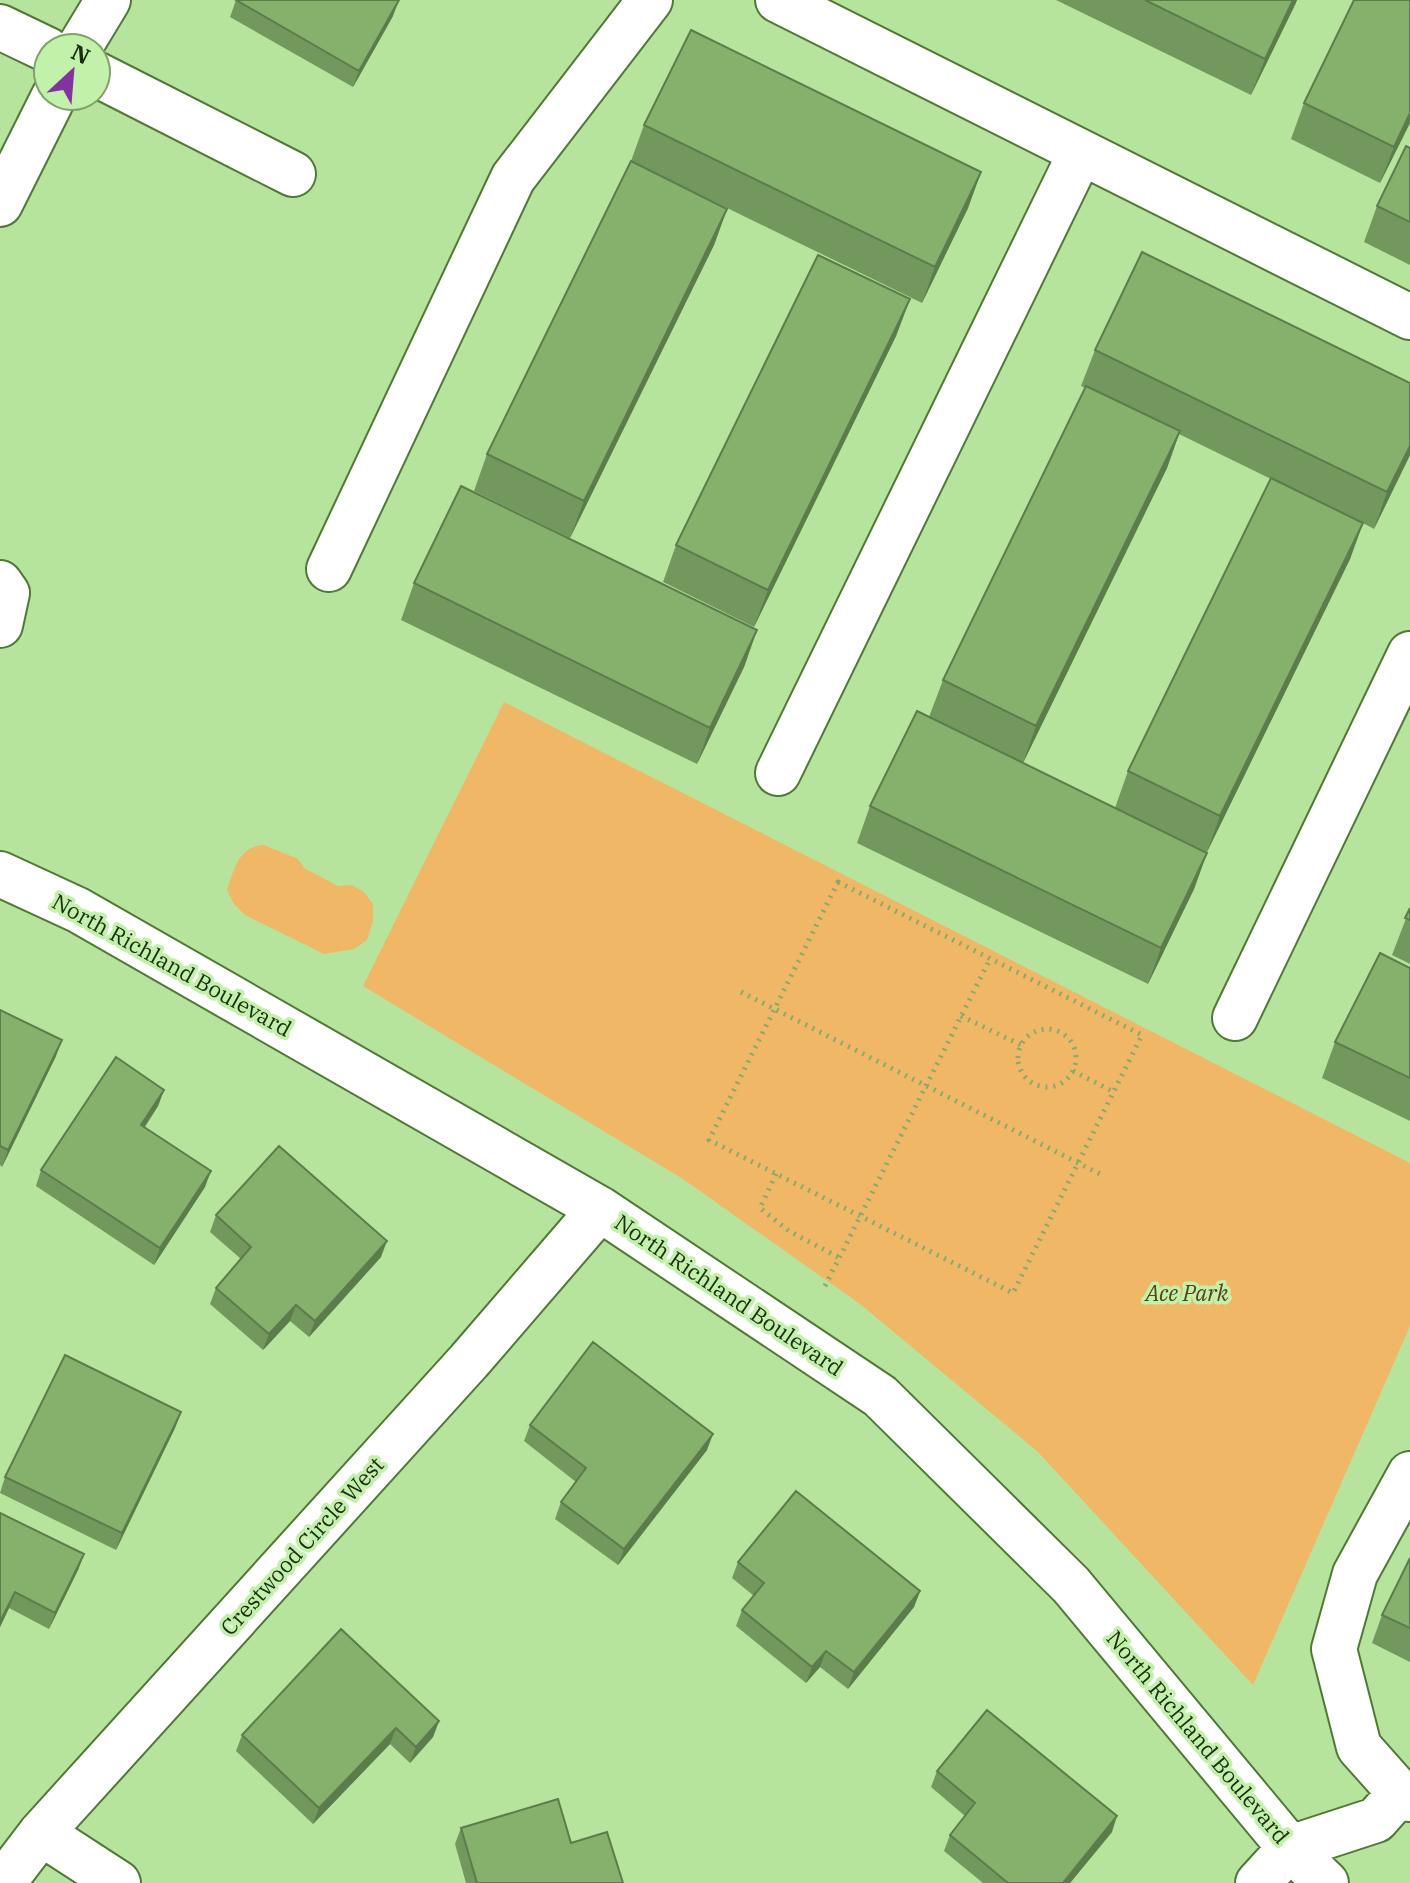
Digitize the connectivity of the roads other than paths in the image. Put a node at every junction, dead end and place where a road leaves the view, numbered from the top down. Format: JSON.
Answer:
{"nodes":[{"id":1,"x":108,"y":0,"type":"edge"},
{"id":2,"x":650,"y":0,"type":"edge"},
{"id":3,"x":778,"y":0,"type":"edge"},
{"id":4,"x":0,"y":27,"type":"edge"},
{"id":5,"x":89,"y":32,"type":"edge"},
{"id":6,"x":32,"y":42,"type":"edge"},
{"id":7,"x":112,"y":82,"type":"edge"},
{"id":8,"x":46,"y":112,"type":"edge"},
{"id":9,"x":1081,"y":152,"type":"junction"},
{"id":10,"x":293,"y":174,"type":"dead end"},
{"id":11,"x":0,"y":204,"type":"edge"},
{"id":12,"x":1410,"y":317,"type":"edge"},
{"id":13,"x":329,"y":569,"type":"dead end"},
{"id":14,"x":0,"y":583,"type":"edge"},
{"id":15,"x":0,"y":625,"type":"edge"},
{"id":16,"x":1410,"y":654,"type":"edge"},
{"id":17,"x":778,"y":773,"type":"dead end"},
{"id":18,"x":0,"y":874,"type":"edge"},
{"id":19,"x":1235,"y":1018,"type":"dead end"},
{"id":20,"x":600,"y":1209,"type":"junction"},
{"id":21,"x":1410,"y":1474,"type":"edge"},
{"id":22,"x":1405,"y":1796,"type":"edge"},
{"id":23,"x":41,"y":1833,"type":"junction"},
{"id":24,"x":1290,"y":1848,"type":"junction"},
{"id":25,"x":3,"y":1883,"type":"edge"},
{"id":26,"x":118,"y":1883,"type":"edge"},
{"id":27,"x":1258,"y":1883,"type":"edge"},
{"id":28,"x":1326,"y":1883,"type":"edge"}],
"edges":[{"from":1,"to":5,"type":"street"},
{"from":2,"to":13,"type":"street"},
{"from":3,"to":9,"type":"street"},
{"from":4,"to":6,"type":"street"},
{"from":7,"to":10,"type":"street"},
{"from":8,"to":11,"type":"street"},
{"from":9,"to":12,"type":"street"},
{"from":9,"to":17,"type":"street"},
{"from":14,"to":15,"type":"street"},
{"from":16,"to":19,"type":"street"},
{"from":18,"to":20,"type":"street","name":"North Richland Boulevard"},
{"from":20,"to":23,"type":"street","name":"Crestwood Circle West"},
{"from":20,"to":24,"type":"street","name":"North Richland Boulevard"},
{"from":21,"to":22,"type":"street"},
{"from":22,"to":24,"type":"street"},
{"from":23,"to":25,"type":"street","name":"Crestwood Circle West"},
{"from":23,"to":26,"type":"street"},
{"from":24,"to":27,"type":"street"},
{"from":24,"to":28,"type":"street","name":"North Richland Boulevard"}]}
